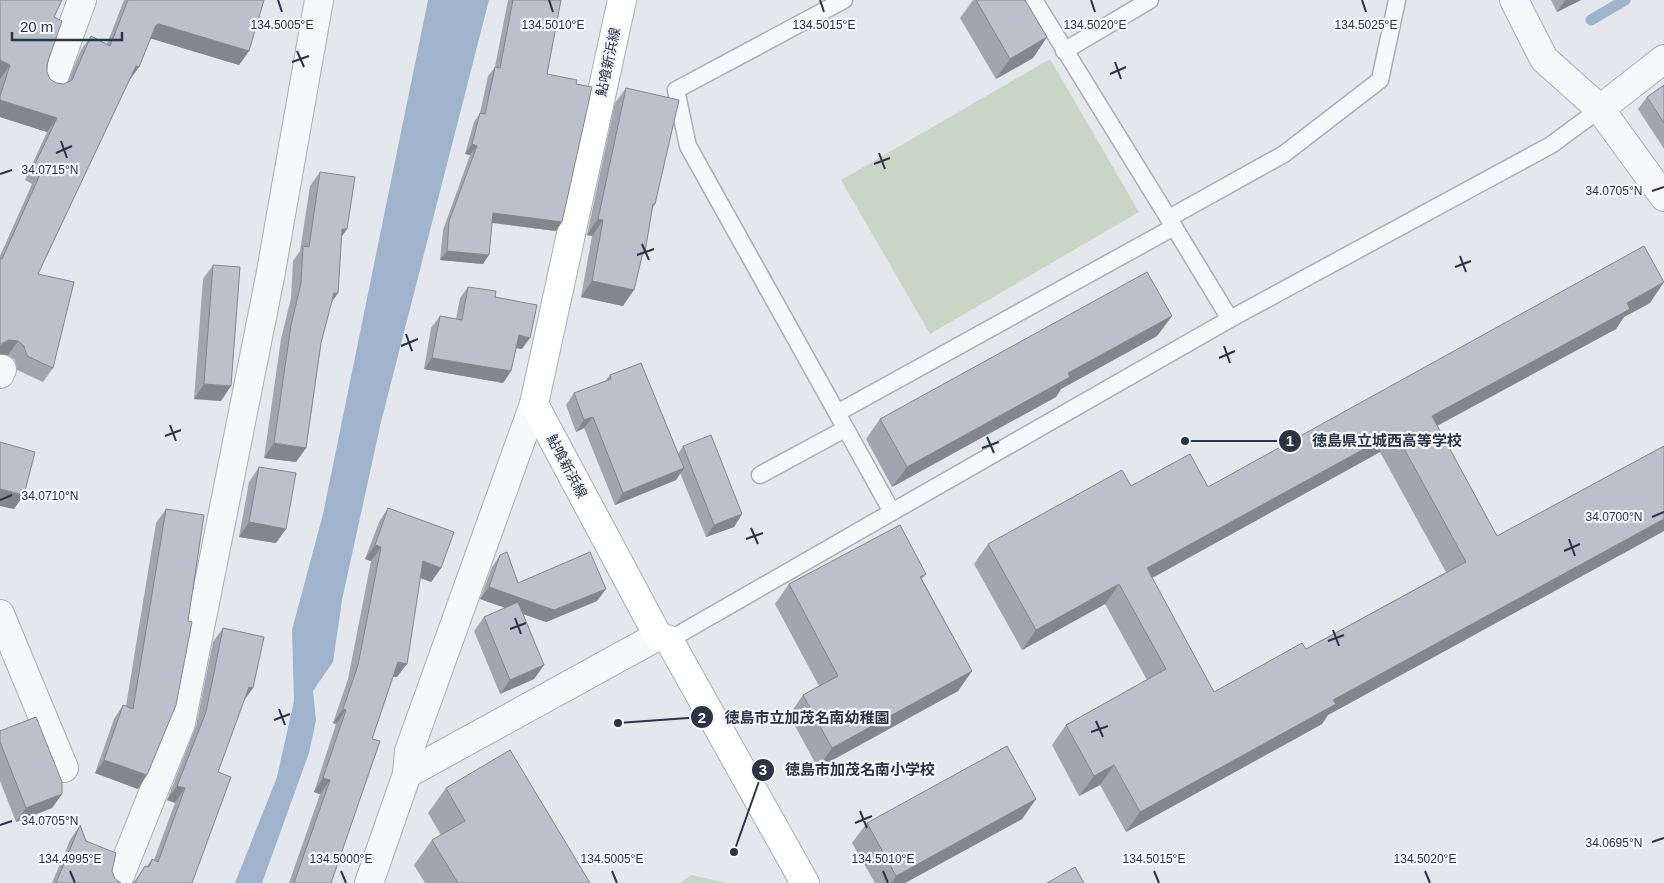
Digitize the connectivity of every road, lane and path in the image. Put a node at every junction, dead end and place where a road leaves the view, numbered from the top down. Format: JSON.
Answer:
{"nodes":[{"id":1,"x":82,"y":0,"type":"edge"},
{"id":2,"x":319,"y":0,"type":"edge"},
{"id":3,"x":622,"y":0,"type":"edge"},
{"id":4,"x":844,"y":0,"type":"edge"},
{"id":5,"x":1034,"y":0,"type":"edge"},
{"id":6,"x":1150,"y":0,"type":"edge"},
{"id":7,"x":1397,"y":0,"type":"edge"},
{"id":8,"x":1514,"y":0,"type":"edge"},
{"id":9,"x":1064,"y":51,"type":"junction"},
{"id":10,"x":1664,"y":59,"type":"edge"},
{"id":11,"x":52,"y":83,"type":"edge"},
{"id":12,"x":1600,"y":109,"type":"junction"},
{"id":13,"x":1664,"y":197,"type":"edge"},
{"id":14,"x":1172,"y":222,"type":"junction"},
{"id":15,"x":1230,"y":319,"type":"junction"},
{"id":16,"x":534,"y":404,"type":"junction"},
{"id":17,"x":837,"y":413,"type":"junction"},
{"id":18,"x":845,"y":429,"type":"junction"},
{"id":19,"x":760,"y":475,"type":"dead end"},
{"id":20,"x":892,"y":512,"type":"junction"},
{"id":21,"x":0,"y":614,"type":"edge"},
{"id":22,"x":664,"y":638,"type":"junction"},
{"id":23,"x":64,"y":768,"type":"dead end"},
{"id":24,"x":407,"y":774,"type":"junction"},
{"id":25,"x":117,"y":883,"type":"edge"},
{"id":26,"x":369,"y":883,"type":"edge"},
{"id":27,"x":805,"y":883,"type":"edge"}],
"edges":[{"from":1,"to":11,"type":"street"},
{"from":2,"to":25,"type":"street"},
{"from":3,"to":16,"type":"main road","name":"鮎喰新浜線"},
{"from":4,"to":17,"type":"lane"},
{"from":5,"to":9,"type":"lane"},
{"from":6,"to":9,"type":"lane"},
{"from":7,"to":14,"type":"lane"},
{"from":8,"to":12,"type":"street"},
{"from":9,"to":14,"type":"lane"},
{"from":10,"to":12,"type":"street"},
{"from":12,"to":13,"type":"street"},
{"from":12,"to":15,"type":"lane"},
{"from":14,"to":15,"type":"lane"},
{"from":14,"to":17,"type":"lane"},
{"from":15,"to":20,"type":"lane"},
{"from":16,"to":22,"type":"main road","name":"鮎喰新浜線"},
{"from":16,"to":24,"type":"street"},
{"from":17,"to":18,"type":"lane"},
{"from":18,"to":19,"type":"lane"},
{"from":18,"to":20,"type":"lane"},
{"from":20,"to":22,"type":"lane"},
{"from":21,"to":23,"type":"street"},
{"from":22,"to":24,"type":"street"},
{"from":22,"to":27,"type":"main road","name":"鮎喰新浜線"},
{"from":24,"to":26,"type":"street"}]}
